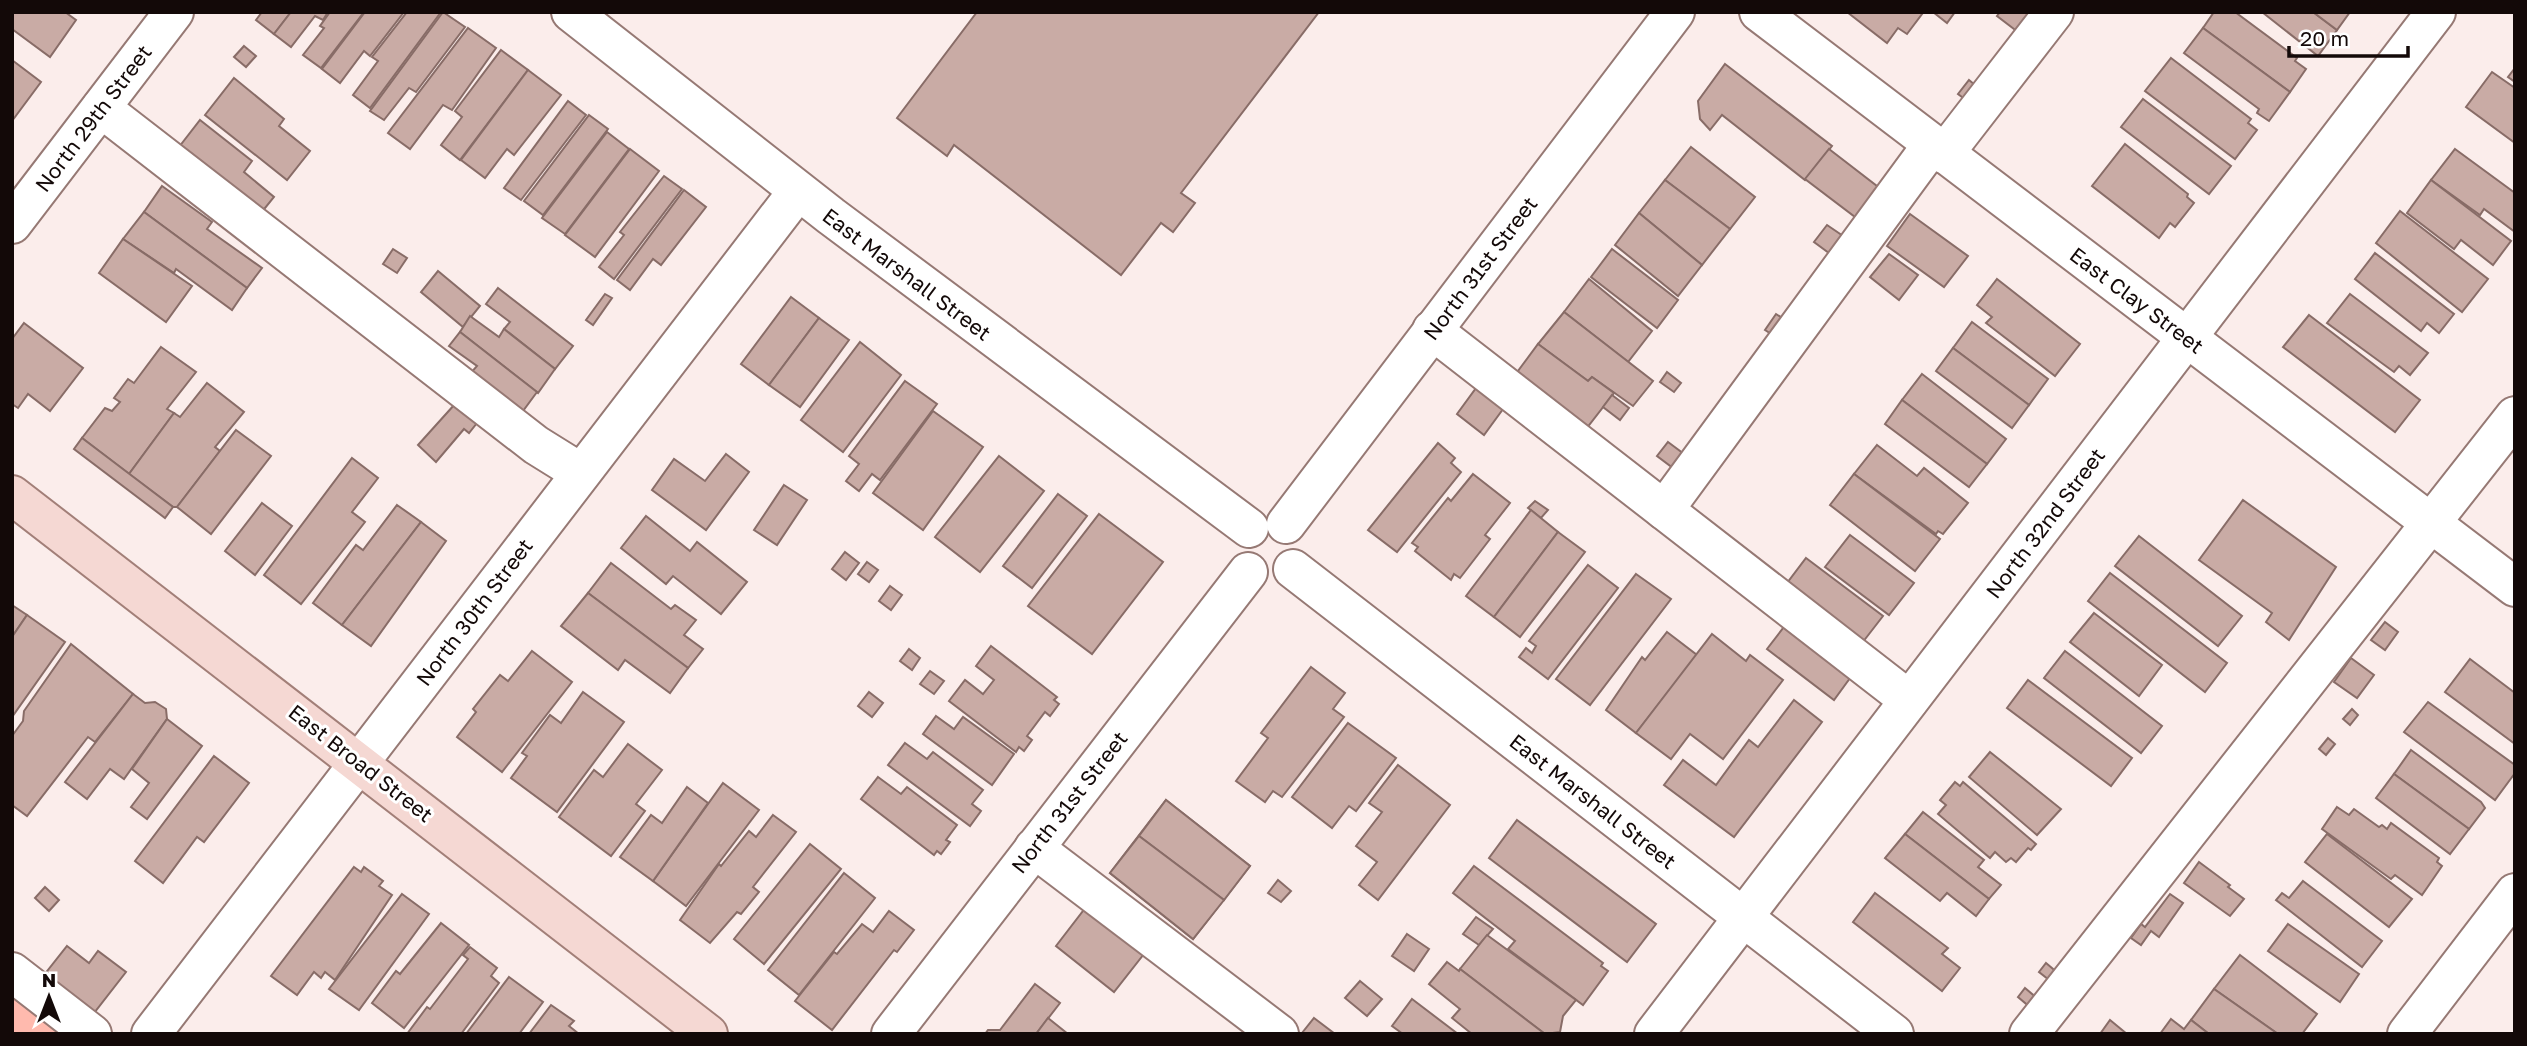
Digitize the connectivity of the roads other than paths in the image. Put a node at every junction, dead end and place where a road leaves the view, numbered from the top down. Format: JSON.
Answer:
{"nodes":[{"id":1,"x":174,"y":12,"type":"edge"},
{"id":2,"x":570,"y":12,"type":"edge"},
{"id":3,"x":1675,"y":12,"type":"edge"},
{"id":4,"x":1759,"y":12,"type":"edge"},
{"id":5,"x":2054,"y":12,"type":"edge"},
{"id":6,"x":2437,"y":12,"type":"edge"},
{"id":7,"x":101,"y":108,"type":"junction"},
{"id":8,"x":1938,"y":150,"type":"junction"},
{"id":9,"x":798,"y":191,"type":"junction"},
{"id":10,"x":12,"y":224,"type":"edge"},
{"id":11,"x":1432,"y":330,"type":"junction"},
{"id":12,"x":2187,"y":337,"type":"junction"},
{"id":13,"x":2515,"y":415,"type":"edge"},
{"id":14,"x":581,"y":473,"type":"junction"},
{"id":15,"x":12,"y":495,"type":"edge"},
{"id":16,"x":1664,"y":510,"type":"junction"},
{"id":17,"x":1286,"y":524,"type":"junction"},
{"id":18,"x":2432,"y":524,"type":"junction"},
{"id":19,"x":1249,"y":528,"type":"junction"},
{"id":20,"x":1293,"y":569,"type":"junction"},
{"id":21,"x":1248,"y":572,"type":"junction"},
{"id":22,"x":2515,"y":587,"type":"edge"},
{"id":23,"x":1909,"y":700,"type":"junction"},
{"id":24,"x":360,"y":761,"type":"junction"},
{"id":25,"x":1034,"y":848,"type":"junction"},
{"id":26,"x":2515,"y":893,"type":"edge"},
{"id":27,"x":1744,"y":918,"type":"junction"},
{"id":28,"x":12,"y":972,"type":"edge"},
{"id":29,"x":92,"y":1034,"type":"edge"},
{"id":30,"x":151,"y":1034,"type":"edge"},
{"id":31,"x":708,"y":1034,"type":"edge"},
{"id":32,"x":891,"y":1034,"type":"edge"},
{"id":33,"x":1279,"y":1034,"type":"edge"},
{"id":34,"x":1654,"y":1034,"type":"edge"},
{"id":35,"x":1894,"y":1034,"type":"edge"},
{"id":36,"x":2029,"y":1034,"type":"edge"},
{"id":37,"x":2407,"y":1034,"type":"edge"}],
"edges":[{"from":1,"to":7,"type":"street","name":"North 29th Street"},
{"from":2,"to":9,"type":"street","name":"East Marshall Street"},
{"from":3,"to":11,"type":"street","name":"North 31st Street"},
{"from":4,"to":8,"type":"street","name":"East Clay Street"},
{"from":5,"to":8,"type":"street"},
{"from":6,"to":12,"type":"street","name":"North 32nd Street"},
{"from":7,"to":10,"type":"street","name":"North 29th Street"},
{"from":7,"to":14,"type":"street"},
{"from":8,"to":12,"type":"street","name":"East Clay Street"},
{"from":8,"to":16,"type":"street"},
{"from":9,"to":14,"type":"street","name":"North 30th Street"},
{"from":9,"to":19,"type":"street","name":"East Marshall Street"},
{"from":11,"to":16,"type":"street"},
{"from":11,"to":17,"type":"street","name":"North 31st Street"},
{"from":12,"to":18,"type":"street","name":"East Clay Street"},
{"from":12,"to":23,"type":"street","name":"North 32nd Street"},
{"from":13,"to":18,"type":"street"},
{"from":14,"to":24,"type":"street","name":"North 30th Street"},
{"from":15,"to":24,"type":"main road","name":"East Broad Street"},
{"from":16,"to":23,"type":"street"},
{"from":17,"to":19,"type":"street"},
{"from":17,"to":20,"type":"street"},
{"from":18,"to":22,"type":"street","name":"East Clay Street"},
{"from":18,"to":36,"type":"street"},
{"from":19,"to":21,"type":"street"},
{"from":20,"to":21,"type":"street"},
{"from":20,"to":27,"type":"street","name":"East Marshall Street"},
{"from":21,"to":25,"type":"street","name":"North 31st Street"},
{"from":23,"to":27,"type":"street","name":"North 32nd Street"},
{"from":24,"to":30,"type":"street","name":"North 30th Street"},
{"from":24,"to":31,"type":"main road","name":"East Broad Street"},
{"from":25,"to":32,"type":"street","name":"North 31st Street"},
{"from":25,"to":33,"type":"street"},
{"from":26,"to":37,"type":"street"},
{"from":27,"to":34,"type":"street","name":"North 32nd Street"},
{"from":27,"to":35,"type":"street","name":"East Marshall Street"},
{"from":28,"to":29,"type":"street"}]}
